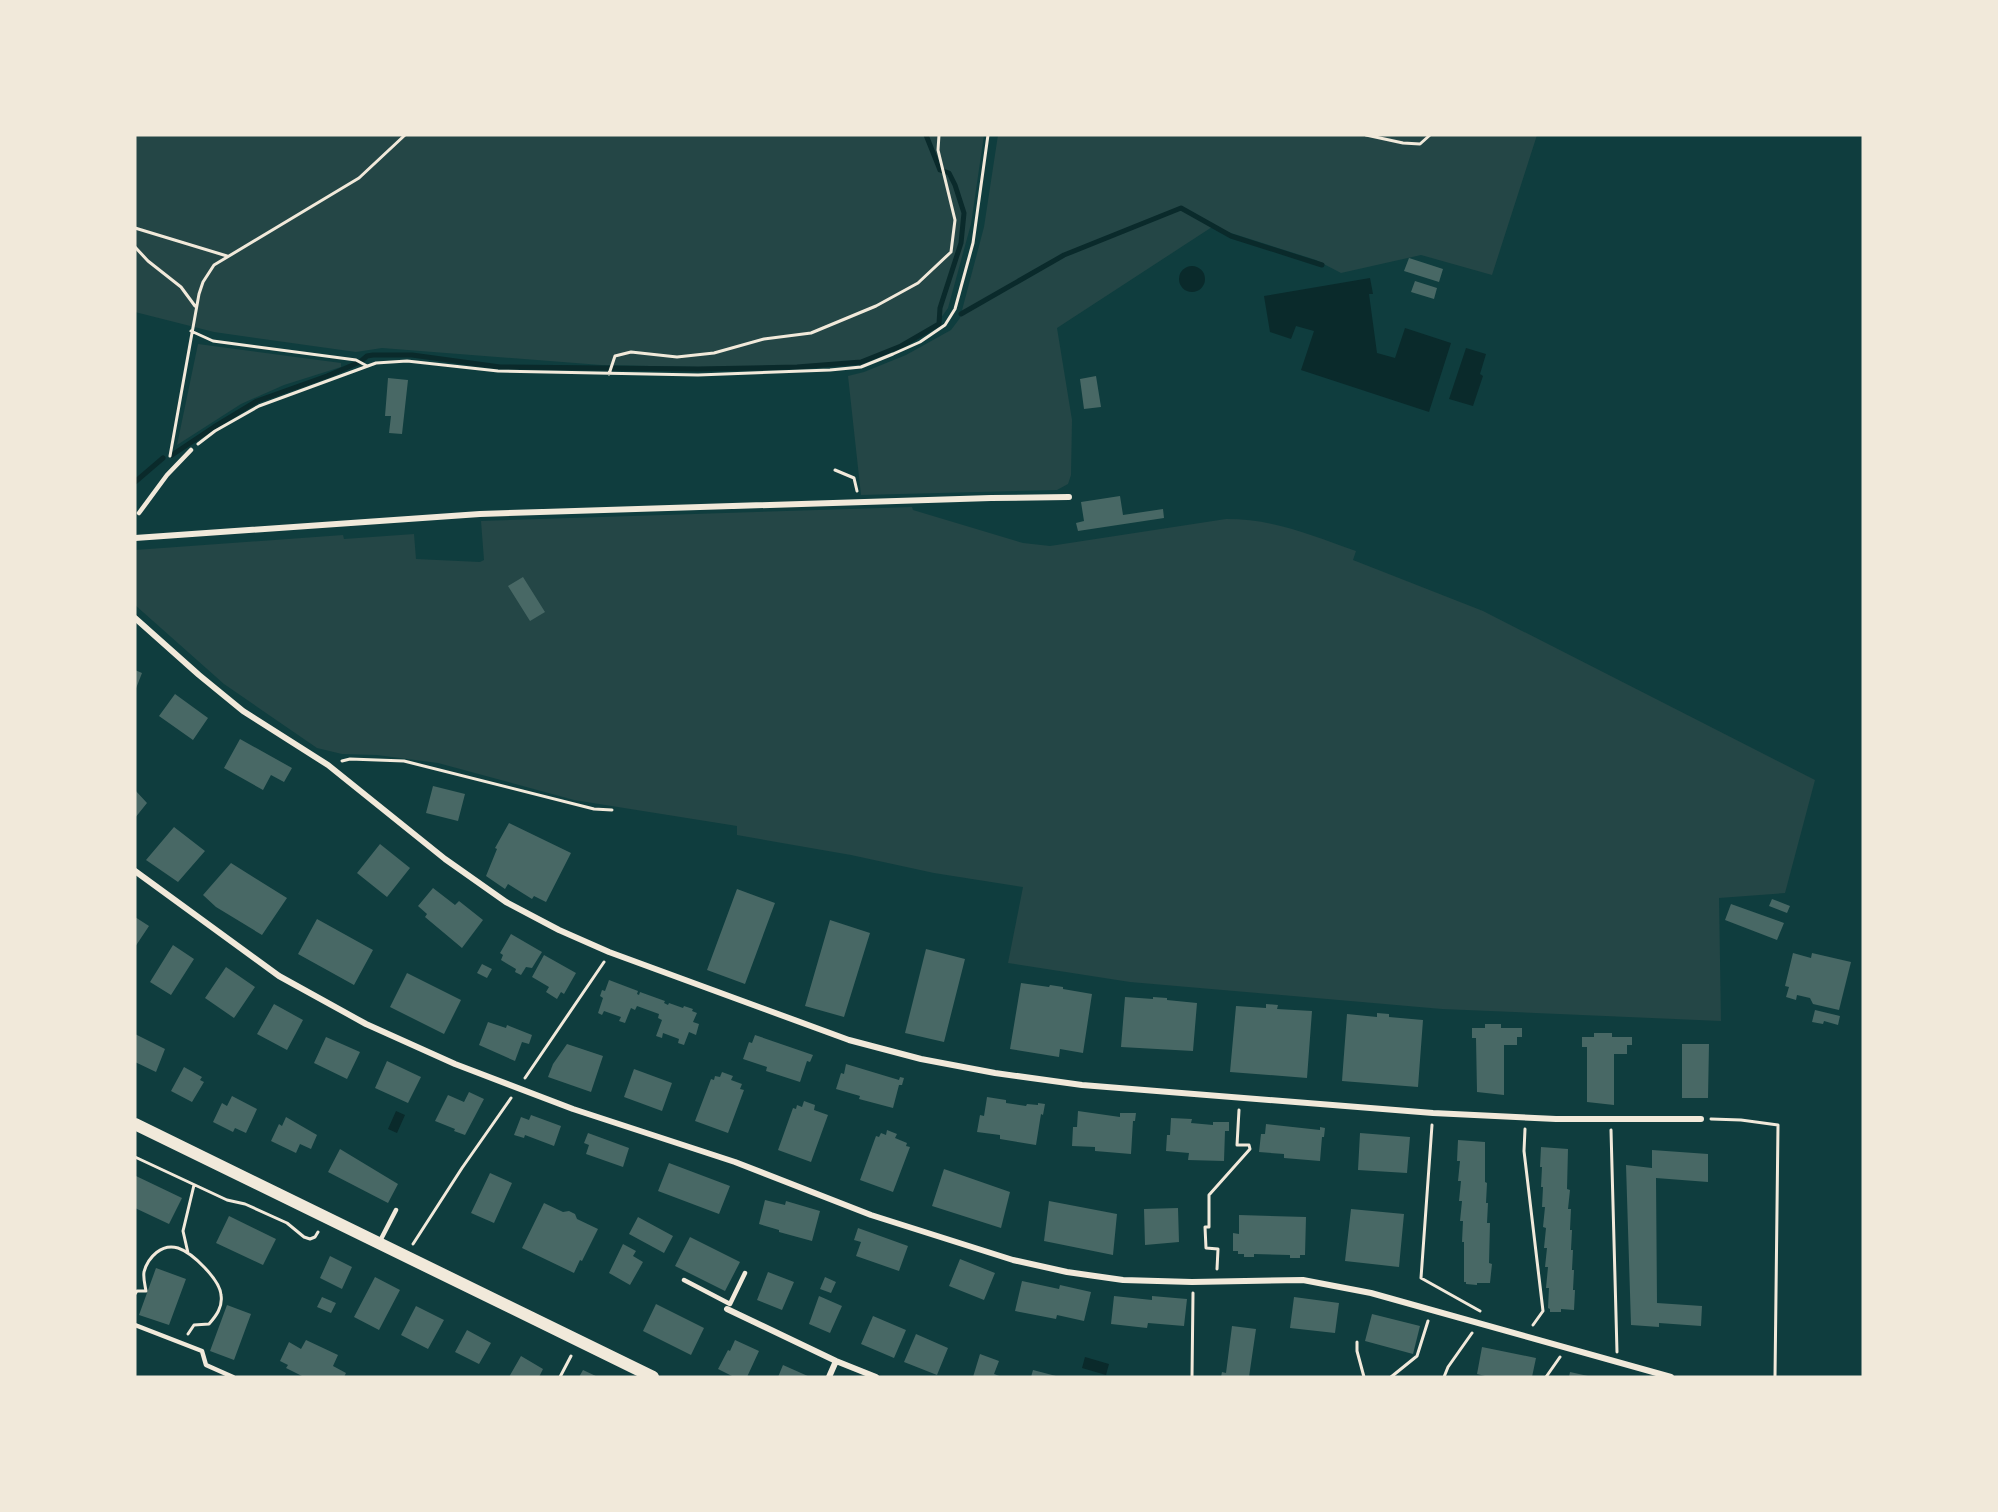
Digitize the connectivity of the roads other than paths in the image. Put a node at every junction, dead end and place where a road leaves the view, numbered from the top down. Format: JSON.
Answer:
{"nodes":[{"id":1,"x":191,"y":450,"type":"road end"},
{"id":2,"x":1070,"y":497,"type":"dead end"},
{"id":3,"x":139,"y":513,"type":"dead end"},
{"id":4,"x":135,"y":538,"type":"edge"},
{"id":5,"x":135,"y":618,"type":"edge"},
{"id":6,"x":135,"y":871,"type":"edge"},
{"id":7,"x":1701,"y":1119,"type":"road end"},
{"id":8,"x":135,"y":1124,"type":"edge"},
{"id":9,"x":396,"y":1210,"type":"dead end"},
{"id":10,"x":379,"y":1243,"type":"junction"},
{"id":11,"x":745,"y":1273,"type":"dead end"},
{"id":12,"x":684,"y":1280,"type":"dead end"},
{"id":13,"x":729,"y":1306,"type":"junction"},
{"id":14,"x":135,"y":1324,"type":"edge"},
{"id":15,"x":836,"y":1360,"type":"junction"},
{"id":16,"x":233,"y":1377,"type":"edge"},
{"id":17,"x":653,"y":1377,"type":"edge"},
{"id":18,"x":829,"y":1377,"type":"edge"},
{"id":19,"x":876,"y":1377,"type":"edge"},
{"id":20,"x":1671,"y":1377,"type":"edge"}],
"edges":[{"from":1,"to":3,"type":"lane"},
{"from":2,"to":4,"type":"street"},
{"from":5,"to":7,"type":"street"},
{"from":6,"to":20,"type":"street"},
{"from":8,"to":10,"type":"main road"},
{"from":9,"to":10,"type":"lane"},
{"from":10,"to":17,"type":"main road"},
{"from":11,"to":13,"type":"lane"},
{"from":12,"to":13,"type":"lane"},
{"from":13,"to":15,"type":"street"},
{"from":14,"to":16,"type":"lane"},
{"from":15,"to":18,"type":"street"},
{"from":15,"to":19,"type":"street"}]}
